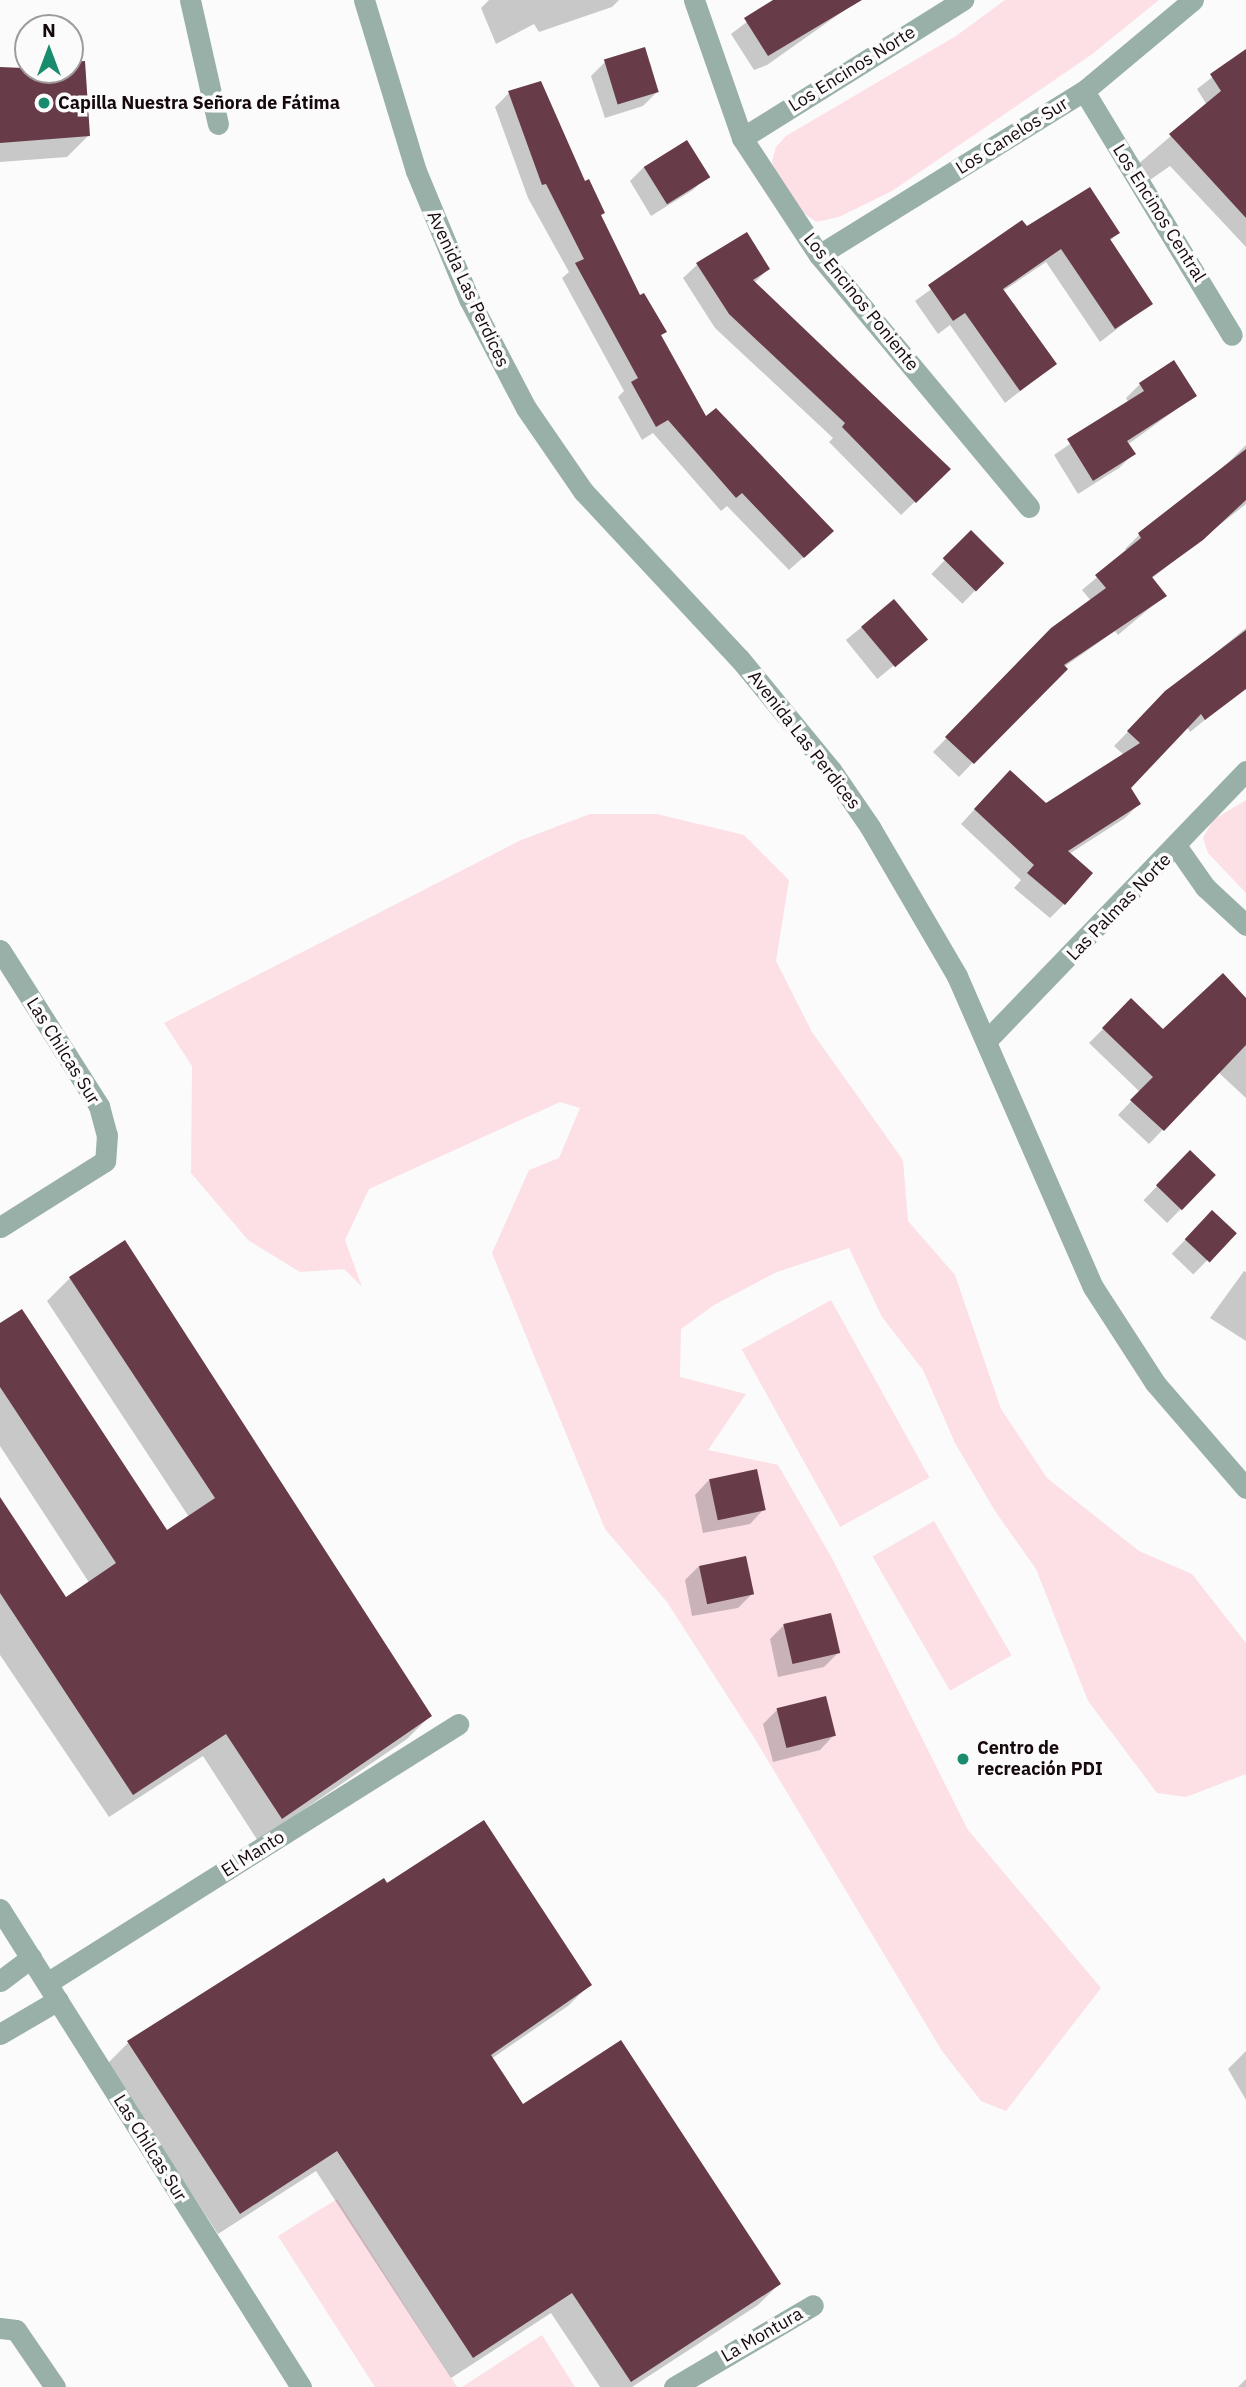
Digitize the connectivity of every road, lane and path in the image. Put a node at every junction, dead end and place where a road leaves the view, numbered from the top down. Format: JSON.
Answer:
{"nodes":[{"id":1,"x":190,"y":0,"type":"edge"},
{"id":2,"x":364,"y":0,"type":"edge"},
{"id":3,"x":694,"y":0,"type":"edge"},
{"id":4,"x":963,"y":0,"type":"edge"},
{"id":5,"x":1193,"y":0,"type":"edge"},
{"id":6,"x":1084,"y":91,"type":"junction"},
{"id":7,"x":218,"y":124,"type":"dead end"},
{"id":8,"x":742,"y":138,"type":"junction"},
{"id":9,"x":819,"y":255,"type":"junction"},
{"id":10,"x":1232,"y":335,"type":"dead end"},
{"id":11,"x":1029,"y":507,"type":"dead end"},
{"id":12,"x":1246,"y":771,"type":"edge"},
{"id":13,"x":1177,"y":847,"type":"junction"},
{"id":14,"x":1246,"y":925,"type":"edge"},
{"id":15,"x":0,"y":950,"type":"edge"},
{"id":16,"x":988,"y":1039,"type":"junction"},
{"id":17,"x":0,"y":1227,"type":"edge"},
{"id":18,"x":1246,"y":1488,"type":"edge"},
{"id":19,"x":457,"y":1724,"type":"dead end"},
{"id":20,"x":0,"y":1909,"type":"edge"},
{"id":21,"x":32,"y":1958,"type":"junction"},
{"id":22,"x":0,"y":1981,"type":"edge"},
{"id":23,"x":52,"y":1992,"type":"junction"},
{"id":24,"x":0,"y":2034,"type":"edge"},
{"id":25,"x":813,"y":2305,"type":"dead end"},
{"id":26,"x":0,"y":2328,"type":"edge"},
{"id":27,"x":55,"y":2387,"type":"edge"},
{"id":28,"x":301,"y":2387,"type":"edge"},
{"id":29,"x":674,"y":2387,"type":"edge"}],
"edges":[{"from":1,"to":7,"type":"street"},
{"from":2,"to":16,"type":"street","name":"Avenida Las Perdices"},
{"from":3,"to":8,"type":"street","name":"Los Encinos Poniente"},
{"from":4,"to":8,"type":"street","name":"Los Encinos Norte"},
{"from":5,"to":6,"type":"street","name":"Los Canelos Sur"},
{"from":6,"to":9,"type":"street","name":"Los Canelos Sur"},
{"from":6,"to":10,"type":"street","name":"Los Encinos Central"},
{"from":8,"to":9,"type":"street","name":"Los Encinos Poniente"},
{"from":9,"to":11,"type":"street","name":"Los Encinos Poniente"},
{"from":12,"to":13,"type":"street","name":"Las Palmas Norte"},
{"from":13,"to":14,"type":"street"},
{"from":13,"to":16,"type":"street","name":"Las Palmas Norte"},
{"from":15,"to":17,"type":"street","name":"Las Chilcas Sur"},
{"from":16,"to":18,"type":"street","name":"Avenida Las Perdices"},
{"from":19,"to":23,"type":"street","name":"El Manto"},
{"from":20,"to":21,"type":"street","name":"Las Chilcas Sur"},
{"from":21,"to":22,"type":"street"},
{"from":21,"to":23,"type":"street","name":"Las Chilcas Sur"},
{"from":23,"to":24,"type":"street","name":"El Manto"},
{"from":23,"to":28,"type":"street","name":"Las Chilcas Sur"},
{"from":25,"to":29,"type":"street","name":"La Montura"},
{"from":26,"to":27,"type":"street"}]}
